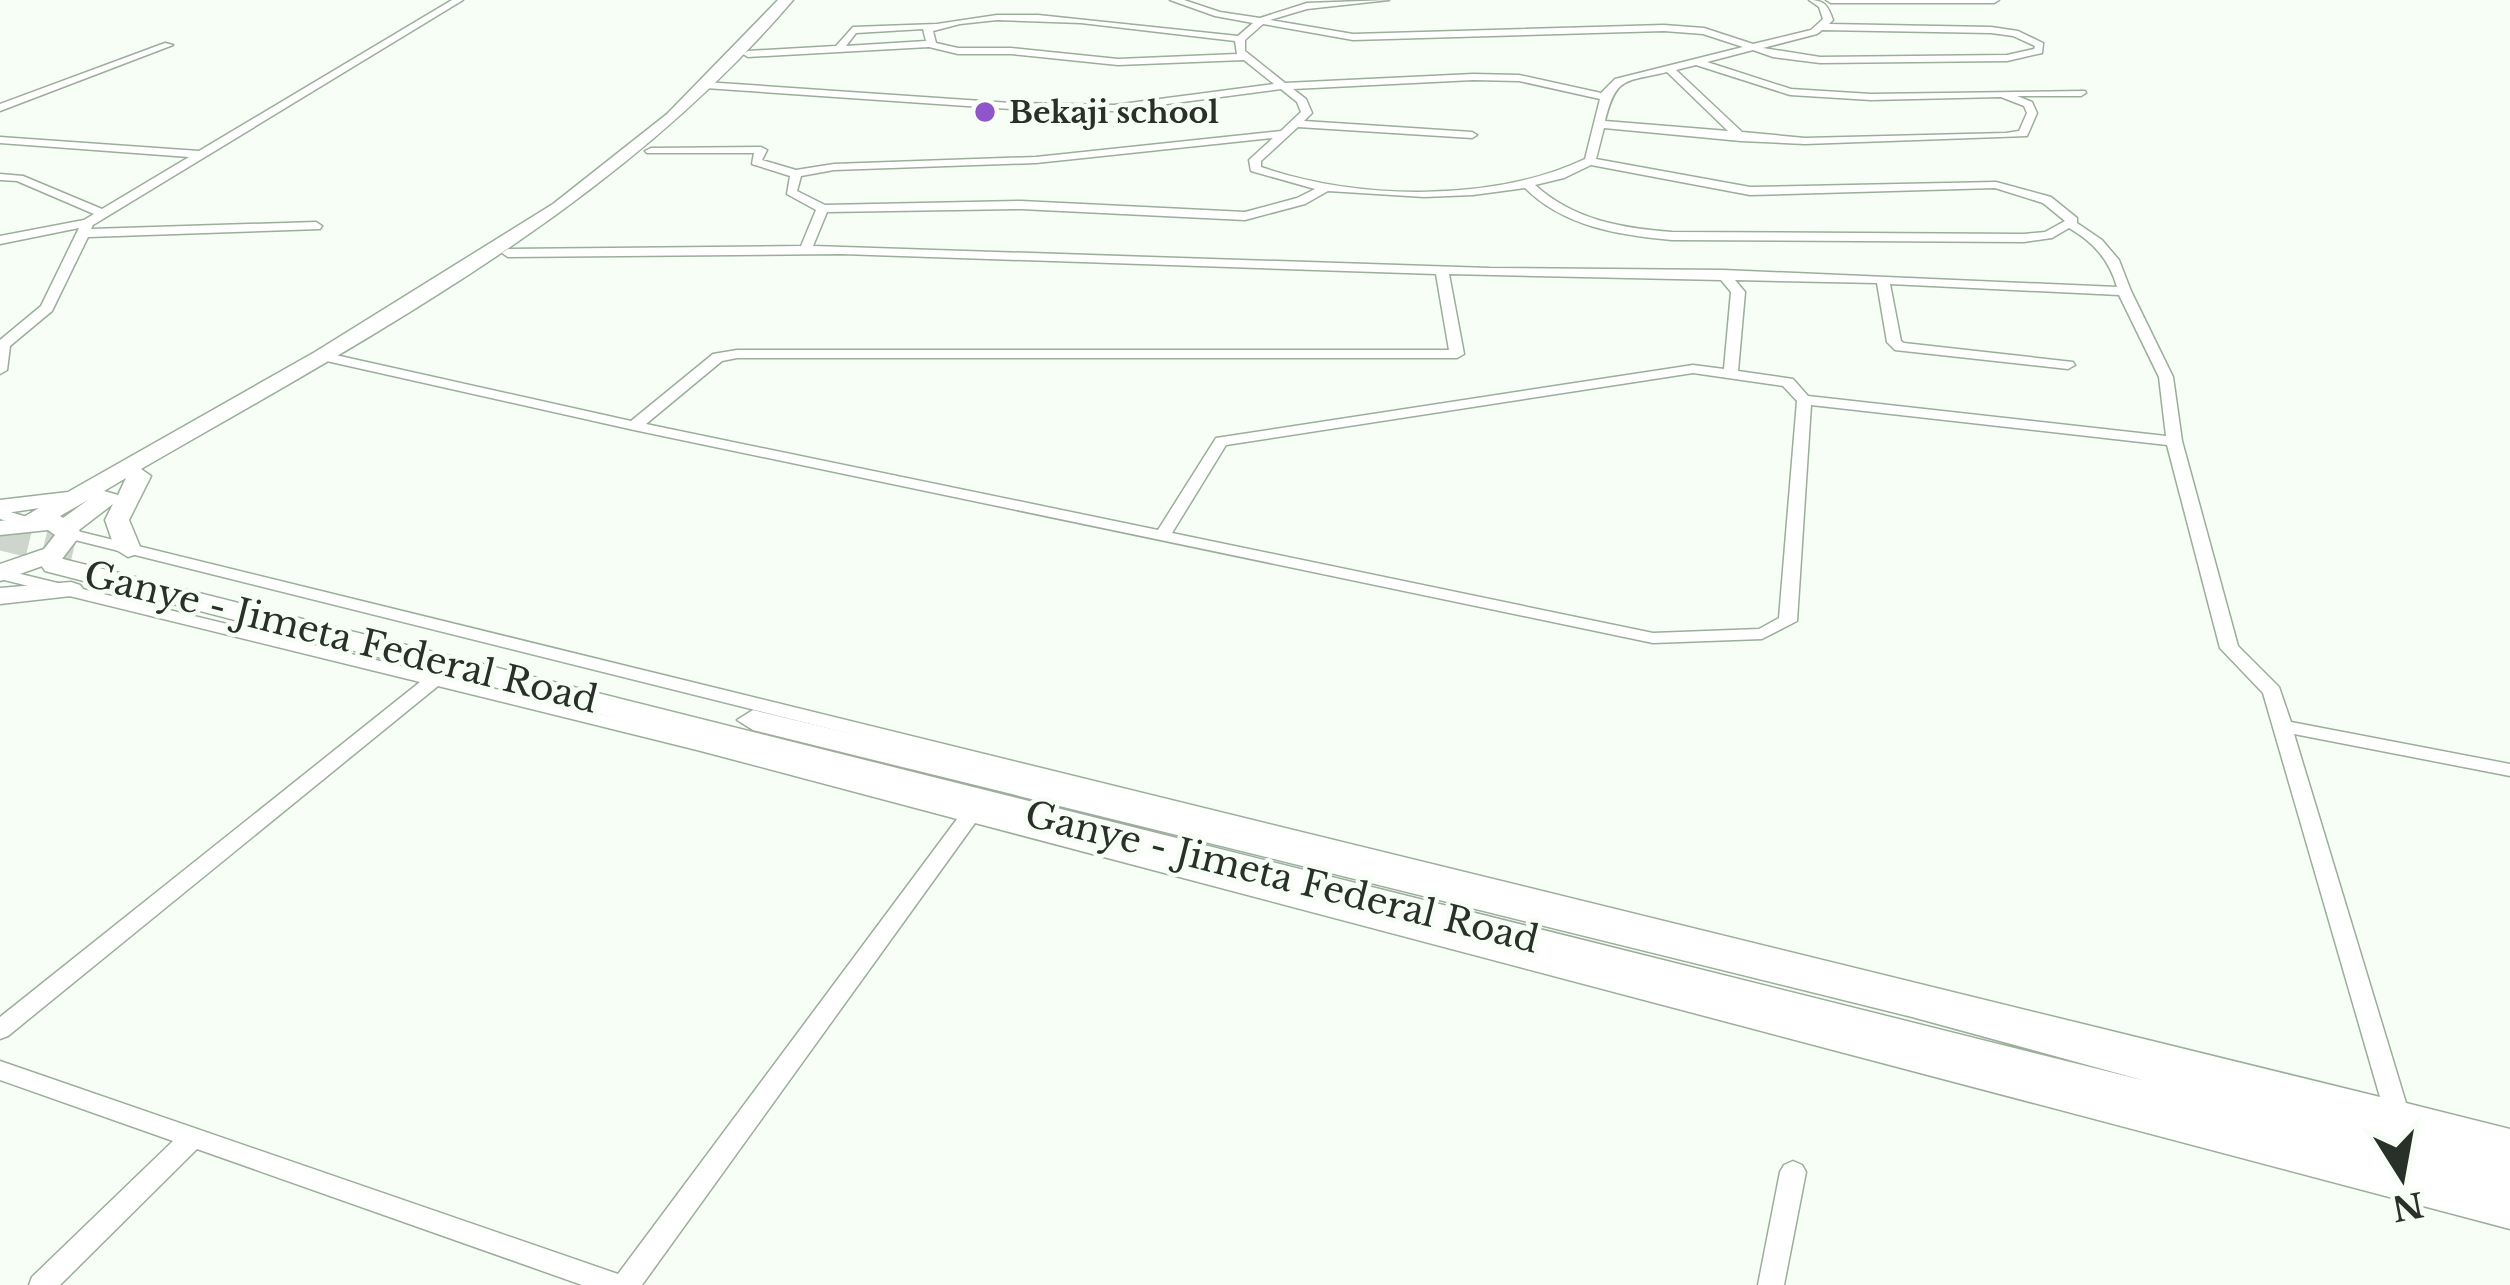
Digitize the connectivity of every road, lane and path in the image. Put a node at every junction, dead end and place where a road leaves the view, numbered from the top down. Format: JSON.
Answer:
{"nodes":[{"id":1,"x":458,"y":0,"type":"edge"},
{"id":2,"x":786,"y":0,"type":"edge"},
{"id":3,"x":799,"y":0,"type":"edge"},
{"id":4,"x":1174,"y":0,"type":"edge"},
{"id":5,"x":1294,"y":0,"type":"edge"},
{"id":6,"x":1384,"y":0,"type":"edge"},
{"id":7,"x":1814,"y":0,"type":"edge"},
{"id":8,"x":1831,"y":0,"type":"edge"},
{"id":9,"x":1994,"y":0,"type":"edge"},
{"id":10,"x":1363,"y":1,"type":"edge"},
{"id":11,"x":1308,"y":7,"type":"junction"},
{"id":12,"x":1261,"y":22,"type":"junction"},
{"id":13,"x":935,"y":26,"type":"junction"},
{"id":14,"x":1820,"y":27,"type":"junction"},
{"id":15,"x":1240,"y":39,"type":"junction"},
{"id":16,"x":931,"y":44,"type":"junction"},
{"id":17,"x":168,"y":45,"type":"dead end"},
{"id":18,"x":1756,"y":48,"type":"junction"},
{"id":19,"x":838,"y":49,"type":"junction"},
{"id":20,"x":748,"y":54,"type":"junction"},
{"id":21,"x":1245,"y":57,"type":"junction"},
{"id":22,"x":1694,"y":61,"type":"junction"},
{"id":23,"x":1668,"y":67,"type":"junction"},
{"id":24,"x":713,"y":85,"type":"junction"},
{"id":25,"x":1284,"y":86,"type":"junction"},
{"id":26,"x":2081,"y":92,"type":"dead end"},
{"id":27,"x":2002,"y":94,"type":"junction"},
{"id":28,"x":1605,"y":97,"type":"junction"},
{"id":29,"x":0,"y":107,"type":"edge"},
{"id":30,"x":1297,"y":124,"type":"junction"},
{"id":31,"x":1600,"y":124,"type":"junction"},
{"id":32,"x":1284,"y":134,"type":"junction"},
{"id":33,"x":1472,"y":135,"type":"dead end"},
{"id":34,"x":1742,"y":138,"type":"junction"},
{"id":35,"x":0,"y":140,"type":"edge"},
{"id":36,"x":651,"y":151,"type":"junction"},
{"id":37,"x":201,"y":155,"type":"junction"},
{"id":38,"x":1589,"y":161,"type":"junction"},
{"id":39,"x":796,"y":174,"type":"junction"},
{"id":40,"x":0,"y":177,"type":"edge"},
{"id":41,"x":1530,"y":187,"type":"junction"},
{"id":42,"x":1326,"y":188,"type":"junction"},
{"id":43,"x":823,"y":209,"type":"junction"},
{"id":44,"x":103,"y":214,"type":"junction"},
{"id":45,"x":2071,"y":224,"type":"junction"},
{"id":46,"x":316,"y":226,"type":"dead end"},
{"id":47,"x":86,"y":228,"type":"junction"},
{"id":48,"x":0,"y":240,"type":"edge"},
{"id":49,"x":806,"y":248,"type":"junction"},
{"id":50,"x":508,"y":253,"type":"junction"},
{"id":51,"x":1442,"y":270,"type":"junction"},
{"id":52,"x":1723,"y":274,"type":"junction"},
{"id":53,"x":1882,"y":280,"type":"junction"},
{"id":54,"x":2124,"y":291,"type":"junction"},
{"id":55,"x":2,"y":345,"type":"edge"},
{"id":56,"x":330,"y":357,"type":"junction"},
{"id":57,"x":2068,"y":365,"type":"dead end"},
{"id":58,"x":0,"y":370,"type":"edge"},
{"id":59,"x":1731,"y":372,"type":"junction"},
{"id":60,"x":1804,"y":400,"type":"junction"},
{"id":61,"x":634,"y":426,"type":"junction"},
{"id":62,"x":2174,"y":441,"type":"junction"},
{"id":63,"x":140,"y":476,"type":"junction"},
{"id":64,"x":100,"y":487,"type":"junction"},
{"id":65,"x":0,"y":510,"type":"edge"},
{"id":66,"x":30,"y":522,"type":"junction"},
{"id":67,"x":0,"y":528,"type":"edge"},
{"id":68,"x":1162,"y":535,"type":"junction"},
{"id":69,"x":128,"y":549,"type":"junction"},
{"id":70,"x":67,"y":554,"type":"junction"},
{"id":71,"x":0,"y":573,"type":"edge"},
{"id":72,"x":0,"y":596,"type":"edge"},
{"id":73,"x":434,"y":680,"type":"junction"},
{"id":74,"x":2282,"y":726,"type":"junction"},
{"id":75,"x":2510,"y":770,"type":"edge"},
{"id":76,"x":969,"y":817,"type":"junction"},
{"id":77,"x":0,"y":1030,"type":"edge"},
{"id":78,"x":0,"y":1070,"type":"edge"},
{"id":79,"x":2396,"y":1111,"type":"junction"},
{"id":80,"x":193,"y":1137,"type":"junction"},
{"id":81,"x":2510,"y":1139,"type":"edge"},
{"id":82,"x":2510,"y":1162,"type":"edge"},
{"id":83,"x":1793,"y":1172,"type":"dead end"},
{"id":84,"x":2510,"y":1190,"type":"edge"},
{"id":85,"x":2510,"y":1218,"type":"edge"},
{"id":86,"x":42,"y":1285,"type":"edge"},
{"id":87,"x":616,"y":1285,"type":"edge"},
{"id":88,"x":626,"y":1285,"type":"edge"},
{"id":89,"x":1771,"y":1285,"type":"edge"}],
"edges":[{"from":1,"to":37,"type":"street"},
{"from":2,"to":24,"type":"main road"},
{"from":3,"to":20,"type":"main road"},
{"from":4,"to":12,"type":"street"},
{"from":5,"to":11,"type":"street"},
{"from":6,"to":10,"type":"street"},
{"from":7,"to":14,"type":"street"},
{"from":8,"to":9,"type":"street"},
{"from":10,"to":11,"type":"street"},
{"from":11,"to":12,"type":"street"},
{"from":12,"to":15,"type":"street"},
{"from":12,"to":18,"type":"street"},
{"from":13,"to":15,"type":"street"},
{"from":13,"to":16,"type":"street"},
{"from":13,"to":19,"type":"street"},
{"from":14,"to":18,"type":"street"},
{"from":14,"to":18,"type":"street"},
{"from":15,"to":21,"type":"street"},
{"from":16,"to":19,"type":"street"},
{"from":16,"to":21,"type":"street"},
{"from":17,"to":29,"type":"street"},
{"from":18,"to":22,"type":"street"},
{"from":19,"to":20,"type":"street"},
{"from":20,"to":24,"type":"main road"},
{"from":21,"to":25,"type":"street"},
{"from":22,"to":23,"type":"street"},
{"from":22,"to":27,"type":"street"},
{"from":23,"to":28,"type":"street"},
{"from":23,"to":34,"type":"street"},
{"from":24,"to":25,"type":"street"},
{"from":24,"to":36,"type":"main road"},
{"from":24,"to":56,"type":"main road"},
{"from":25,"to":28,"type":"street"},
{"from":25,"to":30,"type":"street"},
{"from":26,"to":27,"type":"street"},
{"from":27,"to":34,"type":"street"},
{"from":28,"to":31,"type":"street"},
{"from":30,"to":32,"type":"street"},
{"from":30,"to":33,"type":"street"},
{"from":31,"to":34,"type":"street"},
{"from":31,"to":38,"type":"street"},
{"from":32,"to":39,"type":"street"},
{"from":32,"to":42,"type":"street"},
{"from":35,"to":37,"type":"street"},
{"from":36,"to":39,"type":"street"},
{"from":36,"to":50,"type":"main road"},
{"from":37,"to":44,"type":"street"},
{"from":38,"to":41,"type":"street"},
{"from":38,"to":45,"type":"street"},
{"from":39,"to":43,"type":"street"},
{"from":40,"to":44,"type":"street"},
{"from":41,"to":42,"type":"street"},
{"from":41,"to":45,"type":"street"},
{"from":42,"to":43,"type":"street"},
{"from":43,"to":49,"type":"street"},
{"from":44,"to":47,"type":"street"},
{"from":45,"to":54,"type":"street"},
{"from":46,"to":47,"type":"street"},
{"from":47,"to":48,"type":"street"},
{"from":47,"to":55,"type":"street"},
{"from":49,"to":50,"type":"street"},
{"from":49,"to":51,"type":"street"},
{"from":50,"to":56,"type":"main road"},
{"from":51,"to":52,"type":"street"},
{"from":51,"to":61,"type":"street"},
{"from":52,"to":53,"type":"street"},
{"from":52,"to":59,"type":"street"},
{"from":53,"to":54,"type":"street"},
{"from":53,"to":57,"type":"street"},
{"from":54,"to":62,"type":"street"},
{"from":55,"to":58,"type":"street"},
{"from":56,"to":61,"type":"street"},
{"from":56,"to":63,"type":"main road"},
{"from":56,"to":64,"type":"main road"},
{"from":59,"to":60,"type":"street"},
{"from":59,"to":68,"type":"street"},
{"from":60,"to":62,"type":"street"},
{"from":60,"to":68,"type":"street"},
{"from":61,"to":68,"type":"street"},
{"from":62,"to":74,"type":"street"},
{"from":63,"to":69,"type":"main road"},
{"from":63,"to":70,"type":"main road"},
{"from":64,"to":65,"type":"main road"},
{"from":64,"to":66,"type":"main road"},
{"from":65,"to":66,"type":"street"},
{"from":66,"to":67,"type":"main road"},
{"from":66,"to":70,"type":"main road"},
{"from":69,"to":70,"type":"street"},
{"from":69,"to":79,"type":"street"},
{"from":70,"to":71,"type":"street"},
{"from":70,"to":71,"type":"main road"},
{"from":70,"to":72,"type":"main road"},
{"from":70,"to":73,"type":"street"},
{"from":70,"to":82,"type":"main road","name":"Ganye - Jimeta Federal Road"},
{"from":70,"to":84,"type":"main road","name":"Ganye - Jimeta Federal Road"},
{"from":73,"to":76,"type":"street"},
{"from":73,"to":77,"type":"street"},
{"from":74,"to":75,"type":"street"},
{"from":74,"to":79,"type":"street"},
{"from":76,"to":85,"type":"street"},
{"from":76,"to":88,"type":"street"},
{"from":78,"to":80,"type":"street"},
{"from":79,"to":81,"type":"street"},
{"from":80,"to":86,"type":"street"},
{"from":80,"to":87,"type":"street"},
{"from":83,"to":89,"type":"street"}]}
